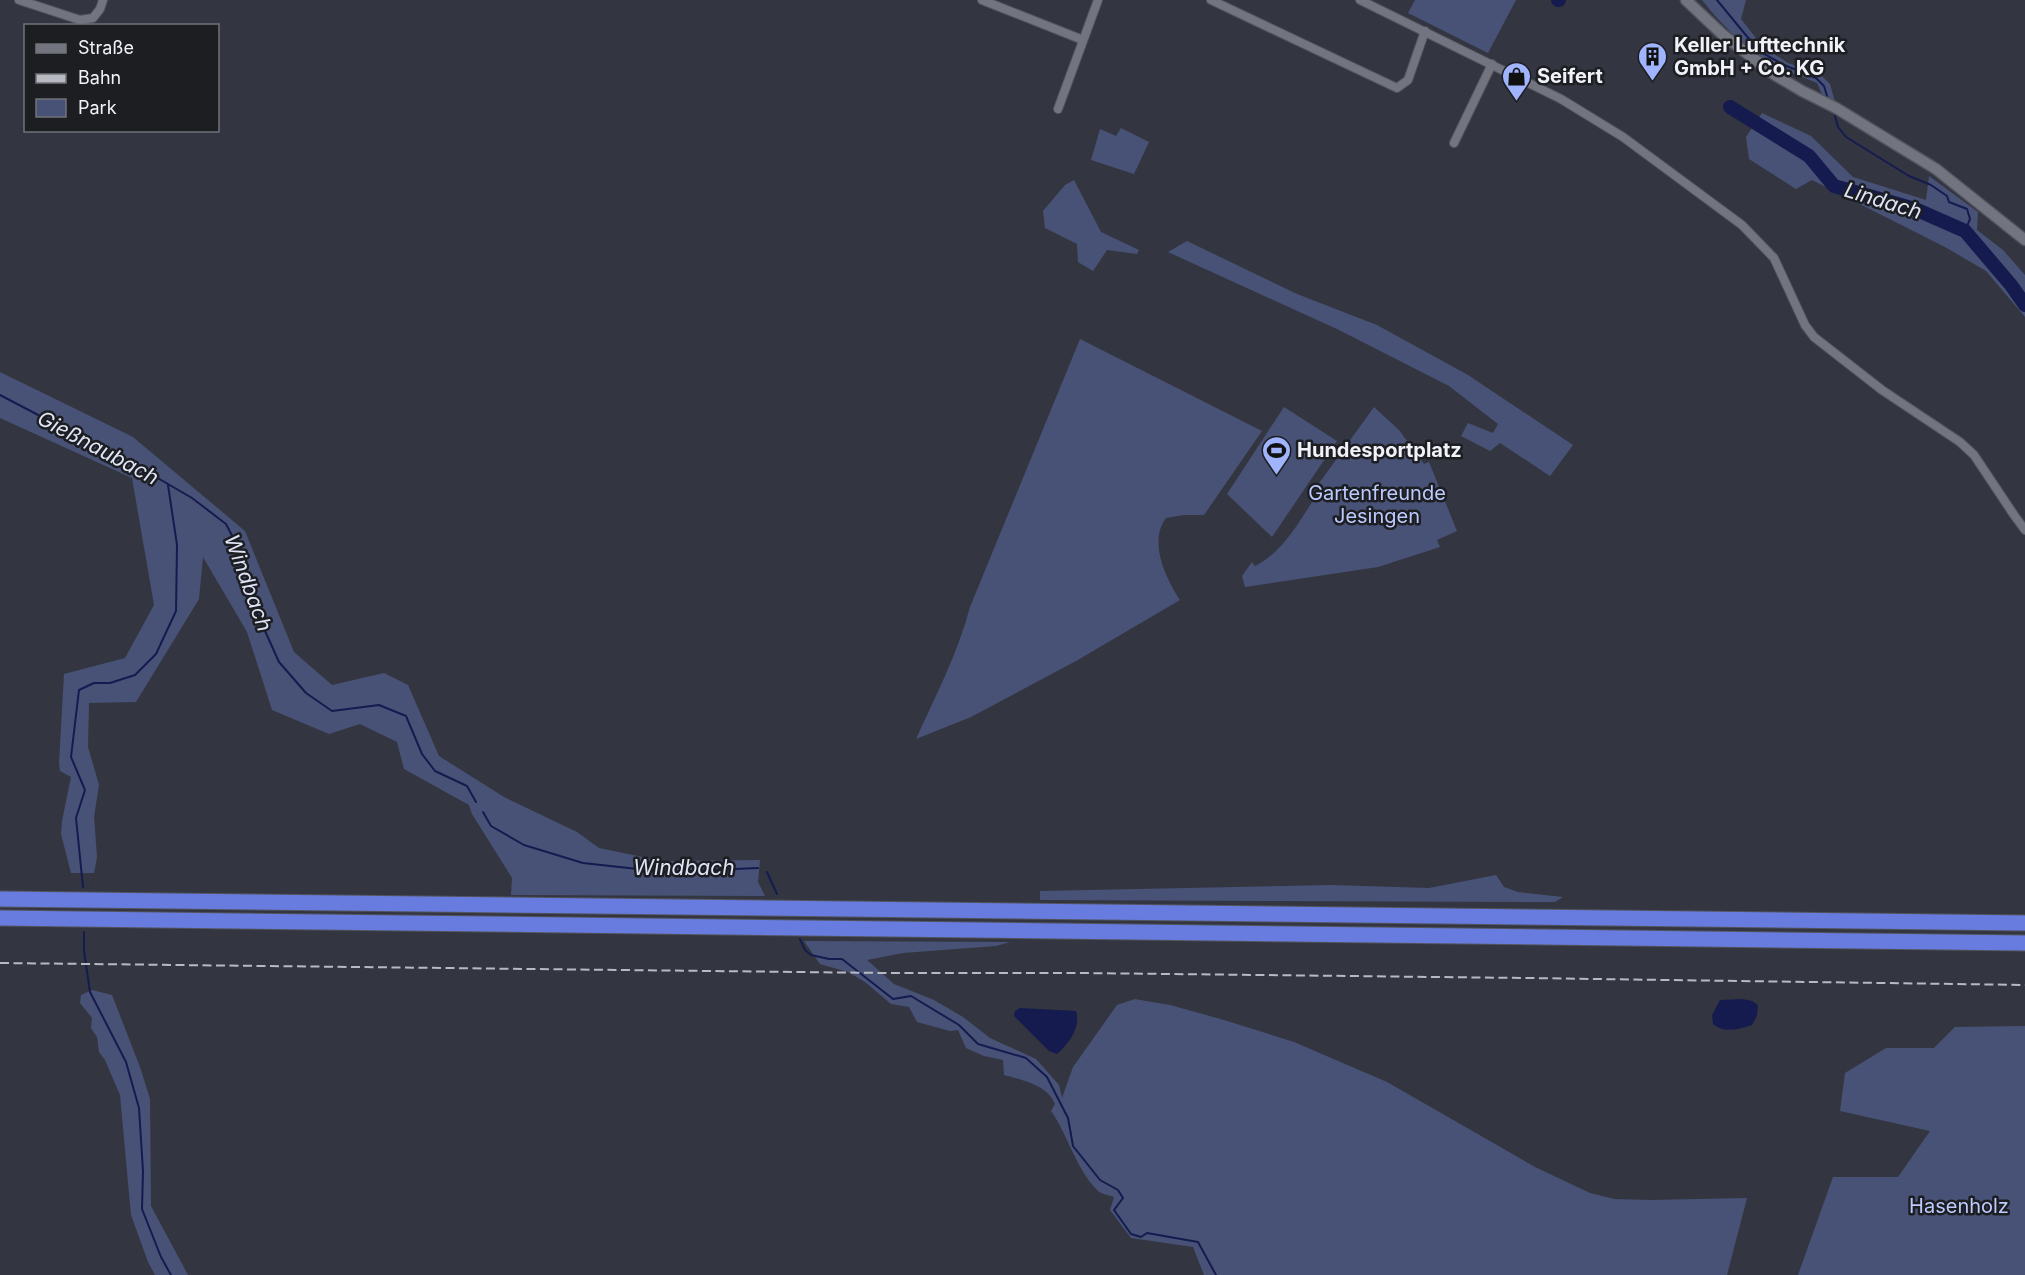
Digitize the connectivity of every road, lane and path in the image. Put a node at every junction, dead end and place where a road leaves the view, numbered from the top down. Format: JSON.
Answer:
{"nodes":[{"id":1,"x":19,"y":0,"type":"edge"},
{"id":2,"x":103,"y":0,"type":"edge"},
{"id":3,"x":982,"y":0,"type":"edge"},
{"id":4,"x":1098,"y":0,"type":"edge"},
{"id":5,"x":1211,"y":0,"type":"edge"},
{"id":6,"x":1360,"y":0,"type":"edge"},
{"id":7,"x":1686,"y":0,"type":"edge"},
{"id":8,"x":1425,"y":31,"type":"junction"},
{"id":9,"x":1083,"y":40,"type":"junction"},
{"id":10,"x":1492,"y":64,"type":"junction"},
{"id":11,"x":1058,"y":109,"type":"dead end"},
{"id":12,"x":1454,"y":143,"type":"dead end"},
{"id":13,"x":2025,"y":240,"type":"edge"},
{"id":14,"x":2025,"y":530,"type":"edge"},
{"id":15,"x":0,"y":898,"type":"edge"},
{"id":16,"x":0,"y":918,"type":"edge"},
{"id":17,"x":2025,"y":923,"type":"edge"},
{"id":18,"x":2025,"y":943,"type":"edge"}],
"edges":[{"from":1,"to":2,"type":"street"},
{"from":3,"to":9,"type":"street"},
{"from":4,"to":9,"type":"street"},
{"from":5,"to":8,"type":"street"},
{"from":6,"to":8,"type":"street"},
{"from":7,"to":13,"type":"main road"},
{"from":8,"to":10,"type":"street"},
{"from":9,"to":11,"type":"street"},
{"from":10,"to":12,"type":"street"},
{"from":10,"to":14,"type":"street"},
{"from":15,"to":17,"type":"highway"},
{"from":16,"to":18,"type":"highway"}]}
